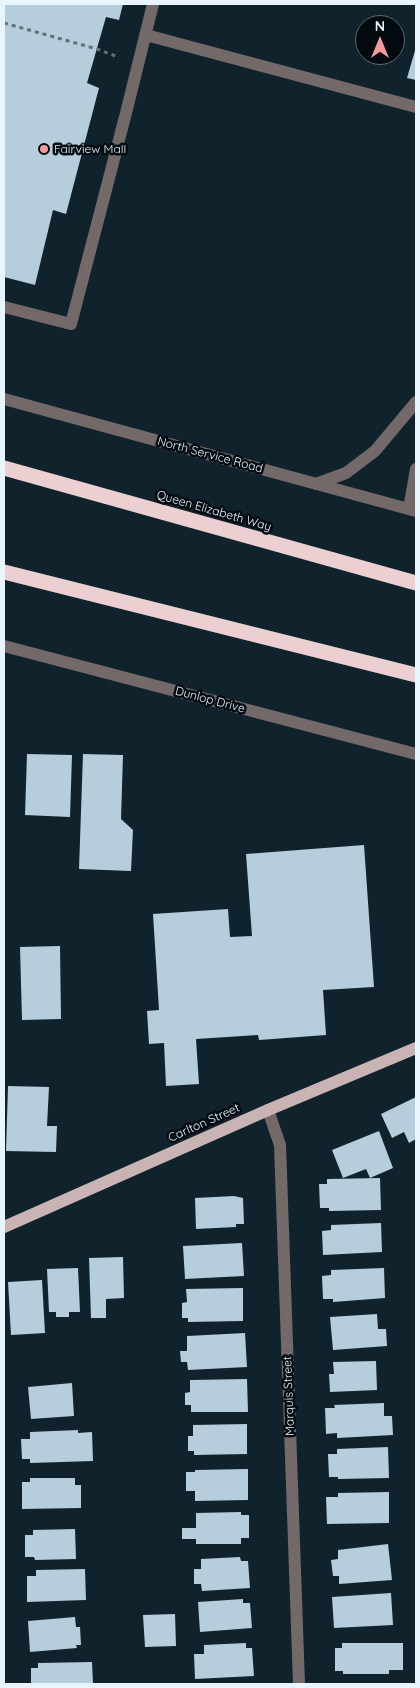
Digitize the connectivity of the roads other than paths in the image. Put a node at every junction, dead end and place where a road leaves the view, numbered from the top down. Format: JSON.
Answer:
{"nodes":[{"id":1,"x":153,"y":4,"type":"edge"},
{"id":2,"x":146,"y":35,"type":"junction"},
{"id":3,"x":416,"y":107,"type":"edge"},
{"id":4,"x":4,"y":307,"type":"edge"},
{"id":5,"x":4,"y":399,"type":"edge"},
{"id":6,"x":416,"y":402,"type":"edge"},
{"id":7,"x":4,"y":468,"type":"edge"},
{"id":8,"x":416,"y":469,"type":"edge"},
{"id":9,"x":316,"y":484,"type":"junction"},
{"id":10,"x":413,"y":510,"type":"edge"},
{"id":11,"x":4,"y":572,"type":"edge"},
{"id":12,"x":416,"y":583,"type":"edge"},
{"id":13,"x":4,"y":646,"type":"edge"},
{"id":14,"x":416,"y":675,"type":"edge"},
{"id":15,"x":416,"y":754,"type":"edge"},
{"id":16,"x":416,"y":1048,"type":"edge"},
{"id":17,"x":268,"y":1110,"type":"junction"},
{"id":18,"x":4,"y":1227,"type":"edge"},
{"id":19,"x":299,"y":1684,"type":"edge"}],
"edges":[{"from":1,"to":2,"type":"street"},
{"from":2,"to":3,"type":"street"},
{"from":2,"to":4,"type":"street"},
{"from":5,"to":9,"type":"street","name":"North Service Road"},
{"from":6,"to":9,"type":"street"},
{"from":7,"to":12,"type":"highway","name":"Queen Elizabeth Way"},
{"from":8,"to":10,"type":"street"},
{"from":9,"to":10,"type":"street","name":"North Service Road"},
{"from":11,"to":14,"type":"highway"},
{"from":13,"to":15,"type":"street","name":"Dunlop Drive"},
{"from":16,"to":17,"type":"main road","name":"Carlton Street"},
{"from":17,"to":18,"type":"main road","name":"Carlton Street"},
{"from":17,"to":19,"type":"street","name":"Marquis Street"}]}
